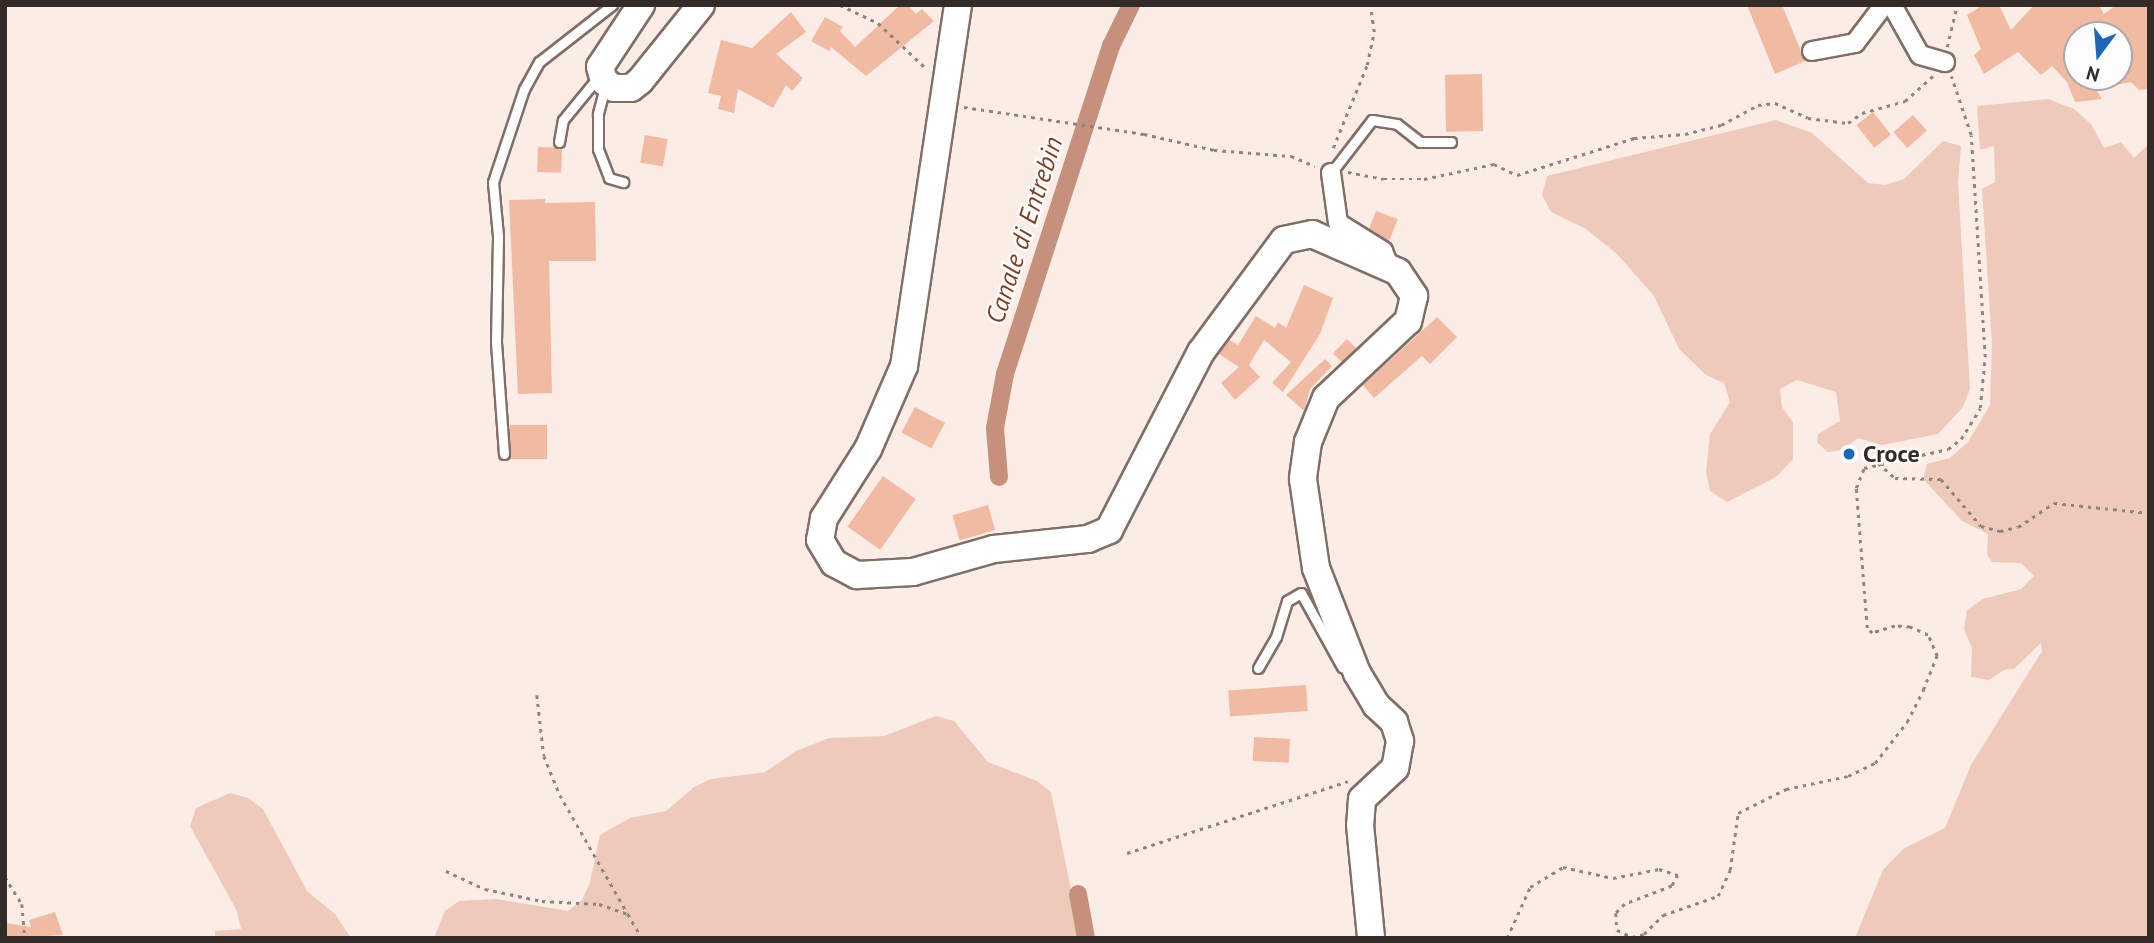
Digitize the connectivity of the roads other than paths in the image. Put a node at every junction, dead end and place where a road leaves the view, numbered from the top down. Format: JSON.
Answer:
{"nodes":[{"id":1,"x":612,"y":5,"type":"edge"},
{"id":2,"x":641,"y":5,"type":"edge"},
{"id":3,"x":701,"y":5,"type":"edge"},
{"id":4,"x":958,"y":5,"type":"edge"},
{"id":5,"x":1884,"y":5,"type":"edge"},
{"id":6,"x":1892,"y":5,"type":"edge"},
{"id":7,"x":1812,"y":51,"type":"dead end"},
{"id":8,"x":1945,"y":62,"type":"road end"},
{"id":9,"x":604,"y":80,"type":"junction"},
{"id":10,"x":559,"y":142,"type":"dead end"},
{"id":11,"x":1451,"y":142,"type":"dead end"},
{"id":12,"x":1331,"y":173,"type":"joint"},
{"id":13,"x":623,"y":182,"type":"dead end"},
{"id":14,"x":1390,"y":268,"type":"junction"},
{"id":15,"x":504,"y":454,"type":"dead end"},
{"id":16,"x":1258,"y":668,"type":"dead end"},
{"id":17,"x":1385,"y":714,"type":"junction"},
{"id":18,"x":1371,"y":938,"type":"edge"}],
"edges":[{"from":1,"to":15,"type":"lane"},
{"from":2,"to":9,"type":"street"},
{"from":3,"to":9,"type":"street"},
{"from":4,"to":14,"type":"street"},
{"from":5,"to":7,"type":"street"},
{"from":6,"to":8,"type":"street"},
{"from":9,"to":10,"type":"lane"},
{"from":9,"to":13,"type":"lane"},
{"from":11,"to":12,"type":"lane"},
{"from":12,"to":14,"type":"street"},
{"from":14,"to":17,"type":"street"},
{"from":16,"to":17,"type":"lane"},
{"from":17,"to":18,"type":"street"}]}
